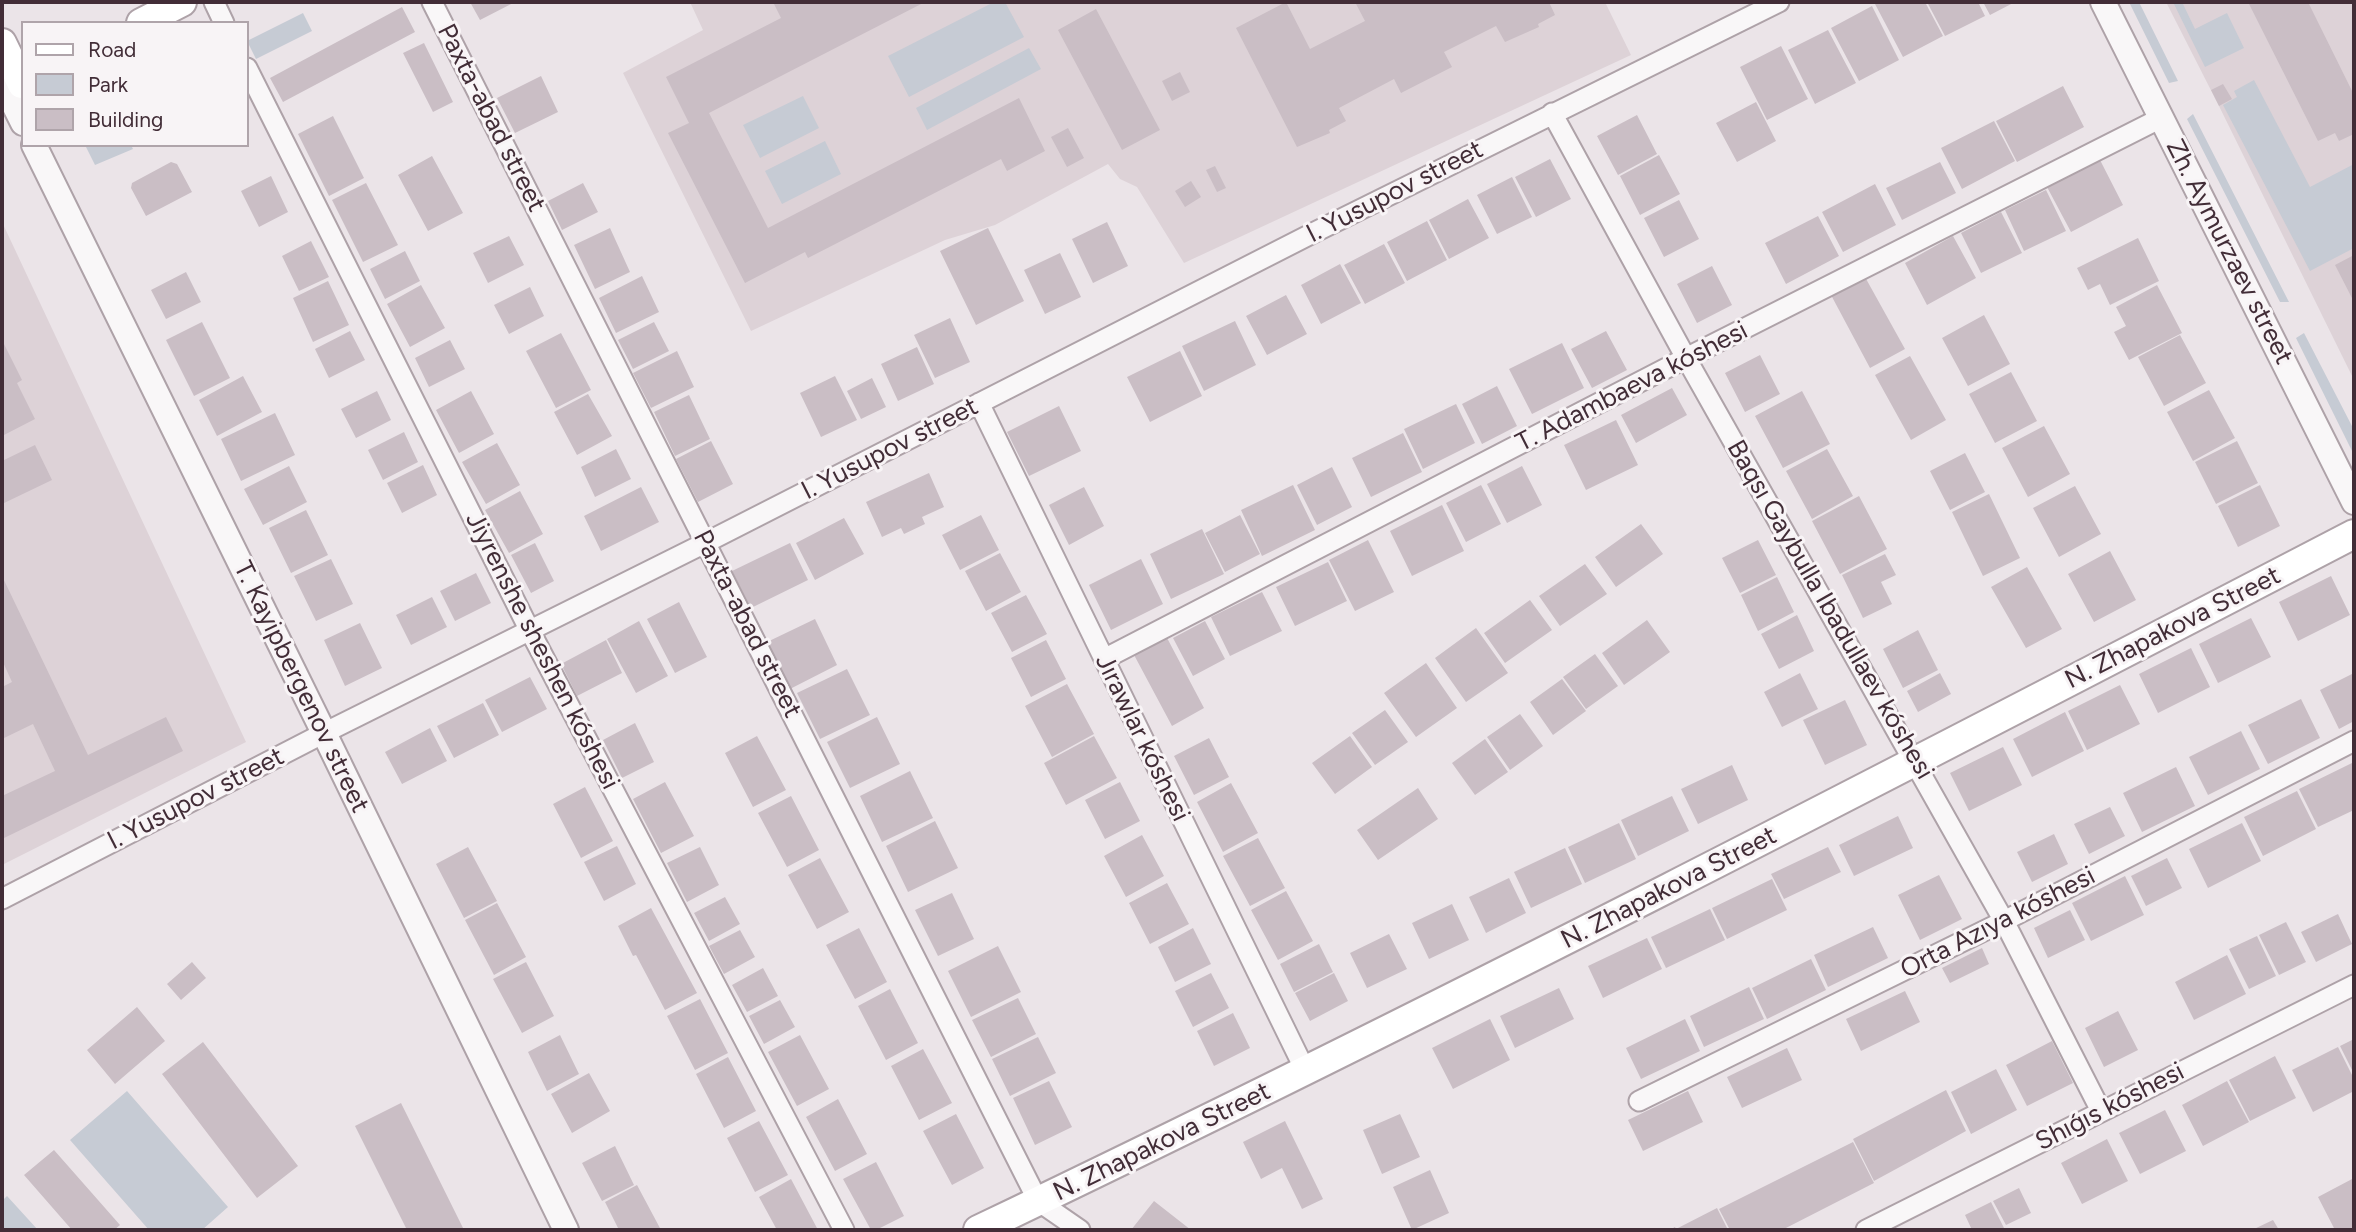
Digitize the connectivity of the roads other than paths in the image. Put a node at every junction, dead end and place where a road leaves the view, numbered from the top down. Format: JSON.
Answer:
{"nodes":[{"id":1,"x":182,"y":2,"type":"edge"},
{"id":2,"x":214,"y":2,"type":"edge"},
{"id":3,"x":432,"y":2,"type":"edge"},
{"id":4,"x":1779,"y":2,"type":"edge"},
{"id":5,"x":2104,"y":2,"type":"edge"},
{"id":6,"x":145,"y":21,"type":"edge"},
{"id":7,"x":223,"y":21,"type":"edge"},
{"id":8,"x":2,"y":43,"type":"edge"},
{"id":9,"x":248,"y":70,"type":"edge"},
{"id":10,"x":13,"y":88,"type":"edge"},
{"id":11,"x":1552,"y":113,"type":"junction"},
{"id":12,"x":21,"y":116,"type":"edge"},
{"id":13,"x":2161,"y":118,"type":"junction"},
{"id":14,"x":35,"y":147,"type":"edge"},
{"id":15,"x":1686,"y":358,"type":"junction"},
{"id":16,"x":979,"y":403,"type":"junction"},
{"id":17,"x":2354,"y":502,"type":"edge"},
{"id":18,"x":2354,"y":534,"type":"edge"},
{"id":19,"x":705,"y":543,"type":"junction"},
{"id":20,"x":530,"y":631,"type":"junction"},
{"id":21,"x":1104,"y":659,"type":"junction"},
{"id":22,"x":324,"y":733,"type":"junction"},
{"id":23,"x":2354,"y":741,"type":"edge"},
{"id":24,"x":1916,"y":761,"type":"junction"},
{"id":25,"x":2,"y":899,"type":"edge"},
{"id":26,"x":2004,"y":921,"type":"junction"},
{"id":27,"x":2354,"y":985,"type":"edge"},
{"id":28,"x":1306,"y":1072,"type":"junction"},
{"id":29,"x":1639,"y":1101,"type":"dead end"},
{"id":30,"x":2101,"y":1111,"type":"junction"},
{"id":31,"x":1038,"y":1201,"type":"junction"},
{"id":32,"x":566,"y":1230,"type":"edge"},
{"id":33,"x":844,"y":1230,"type":"edge"},
{"id":34,"x":978,"y":1230,"type":"edge"},
{"id":35,"x":1080,"y":1230,"type":"edge"},
{"id":36,"x":1866,"y":1230,"type":"edge"}],
"edges":[{"from":1,"to":6,"type":"main road"},
{"from":2,"to":7,"type":"street"},
{"from":3,"to":19,"type":"street","name":"Paxta-abad street"},
{"from":4,"to":11,"type":"street","name":"I. Yusupov street"},
{"from":5,"to":13,"type":"street","name":"Zh. Aymurzaev street"},
{"from":8,"to":10,"type":"main road"},
{"from":9,"to":20,"type":"street","name":"Jiyrenshe sheshen kóshesi"},
{"from":10,"to":12,"type":"street"},
{"from":11,"to":15,"type":"street","name":"Baqsı Gaybulla Ibadullaev kóshesi"},
{"from":11,"to":16,"type":"street","name":"I. Yusupov street"},
{"from":13,"to":15,"type":"street","name":"T. Adambaeva kóshesi"},
{"from":13,"to":17,"type":"street","name":"Zh. Aymurzaev street"},
{"from":14,"to":22,"type":"street","name":"T. Kayipbergenov street"},
{"from":15,"to":21,"type":"street","name":"T. Adambaeva kóshesi"},
{"from":15,"to":24,"type":"street","name":"Baqsı Gaybulla Ibadullaev kóshesi"},
{"from":16,"to":19,"type":"street","name":"I. Yusupov street"},
{"from":16,"to":21,"type":"street","name":"Jırawlar kóshesi"},
{"from":18,"to":24,"type":"main road","name":"N. Zhapakova Street"},
{"from":19,"to":20,"type":"street","name":"I. Yusupov street"},
{"from":19,"to":31,"type":"street","name":"Paxta-abad street"},
{"from":20,"to":22,"type":"street","name":"I. Yusupov street"},
{"from":20,"to":33,"type":"street","name":"Jiyrenshe sheshen kóshesi"},
{"from":21,"to":28,"type":"street","name":"Jırawlar kóshesi"},
{"from":22,"to":25,"type":"street","name":"I. Yusupov street"},
{"from":22,"to":32,"type":"street","name":"T. Kayipbergenov street"},
{"from":23,"to":26,"type":"street","name":"Orta Azıya kóshesi"},
{"from":24,"to":26,"type":"street","name":"Baqsı Gaybulla Ibadullaev kóshesi"},
{"from":24,"to":28,"type":"main road","name":"N. Zhapakova Street"},
{"from":26,"to":29,"type":"street","name":"Orta Azıya kóshesi"},
{"from":26,"to":30,"type":"street","name":"Baqsı Gaybulla Ibadullaev kóshesi"},
{"from":27,"to":30,"type":"street","name":"Shıǵıs kóshesi"},
{"from":28,"to":31,"type":"main road","name":"N. Zhapakova Street"},
{"from":30,"to":36,"type":"street","name":"Shıǵıs kóshesi"},
{"from":31,"to":34,"type":"main road","name":"N. Zhapakova Street"},
{"from":31,"to":35,"type":"street","name":"Paxta-abad street"}]}
